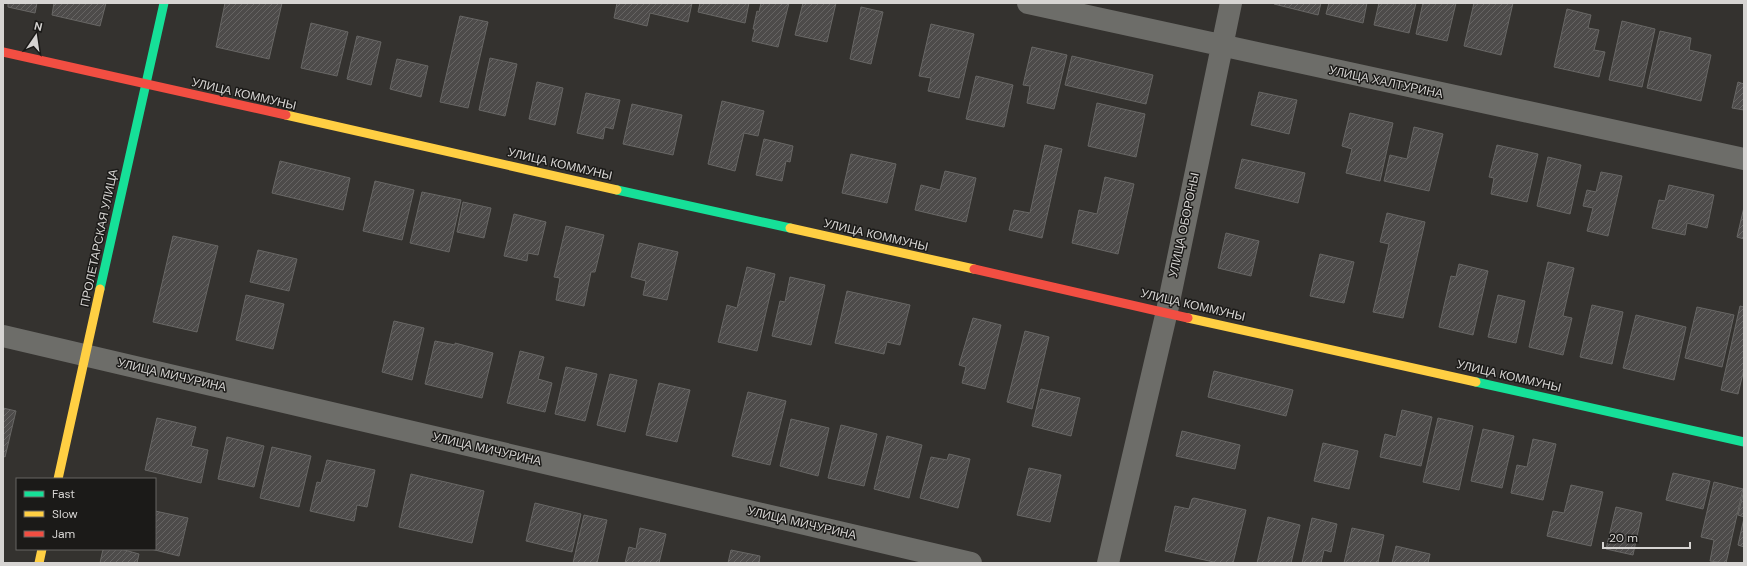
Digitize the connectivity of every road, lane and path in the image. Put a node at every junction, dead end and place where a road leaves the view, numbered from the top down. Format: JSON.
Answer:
{"nodes":[{"id":1,"x":164,"y":3,"type":"edge"},
{"id":2,"x":1028,"y":3,"type":"edge"},
{"id":3,"x":1231,"y":3,"type":"edge"},
{"id":4,"x":1221,"y":46,"type":"junction"},
{"id":5,"x":3,"y":52,"type":"edge"},
{"id":6,"x":145,"y":84,"type":"junction"},
{"id":7,"x":1744,"y":159,"type":"edge"},
{"id":8,"x":1167,"y":312,"type":"junction"},
{"id":9,"x":3,"y":336,"type":"edge"},
{"id":10,"x":86,"y":355,"type":"junction"},
{"id":11,"x":1744,"y":442,"type":"edge"},
{"id":12,"x":58,"y":478,"type":"edge"},
{"id":13,"x":42,"y":550,"type":"edge"},
{"id":14,"x":39,"y":563,"type":"edge"},
{"id":15,"x":971,"y":563,"type":"edge"},
{"id":16,"x":1108,"y":563,"type":"edge"}],
"edges":[{"from":1,"to":6,"type":"street","name":"ПРОЛЕТАРСКАЯ УЛИЦА"},
{"from":2,"to":4,"type":"street","name":"УЛИЦА ХАЛТУРИНА"},
{"from":3,"to":4,"type":"street","name":"УЛИЦА ОБОРОНЫ"},
{"from":4,"to":7,"type":"street","name":"УЛИЦА ХАЛТУРИНА"},
{"from":4,"to":8,"type":"street","name":"УЛИЦА ОБОРОНЫ"},
{"from":5,"to":6,"type":"street","name":"УЛИЦА КОММУНЫ"},
{"from":6,"to":8,"type":"street","name":"УЛИЦА КОММУНЫ"},
{"from":6,"to":10,"type":"street","name":"ПРОЛЕТАРСКАЯ УЛИЦА"},
{"from":8,"to":11,"type":"street","name":"УЛИЦА КОММУНЫ"},
{"from":8,"to":16,"type":"street","name":"УЛИЦА ОБОРОНЫ"},
{"from":9,"to":10,"type":"street","name":"УЛИЦА МИЧУРИНА"},
{"from":10,"to":12,"type":"street","name":"ПРОЛЕТАРСКАЯ УЛИЦА"},
{"from":10,"to":15,"type":"street","name":"УЛИЦА МИЧУРИНА"},
{"from":13,"to":14,"type":"street"}]}
